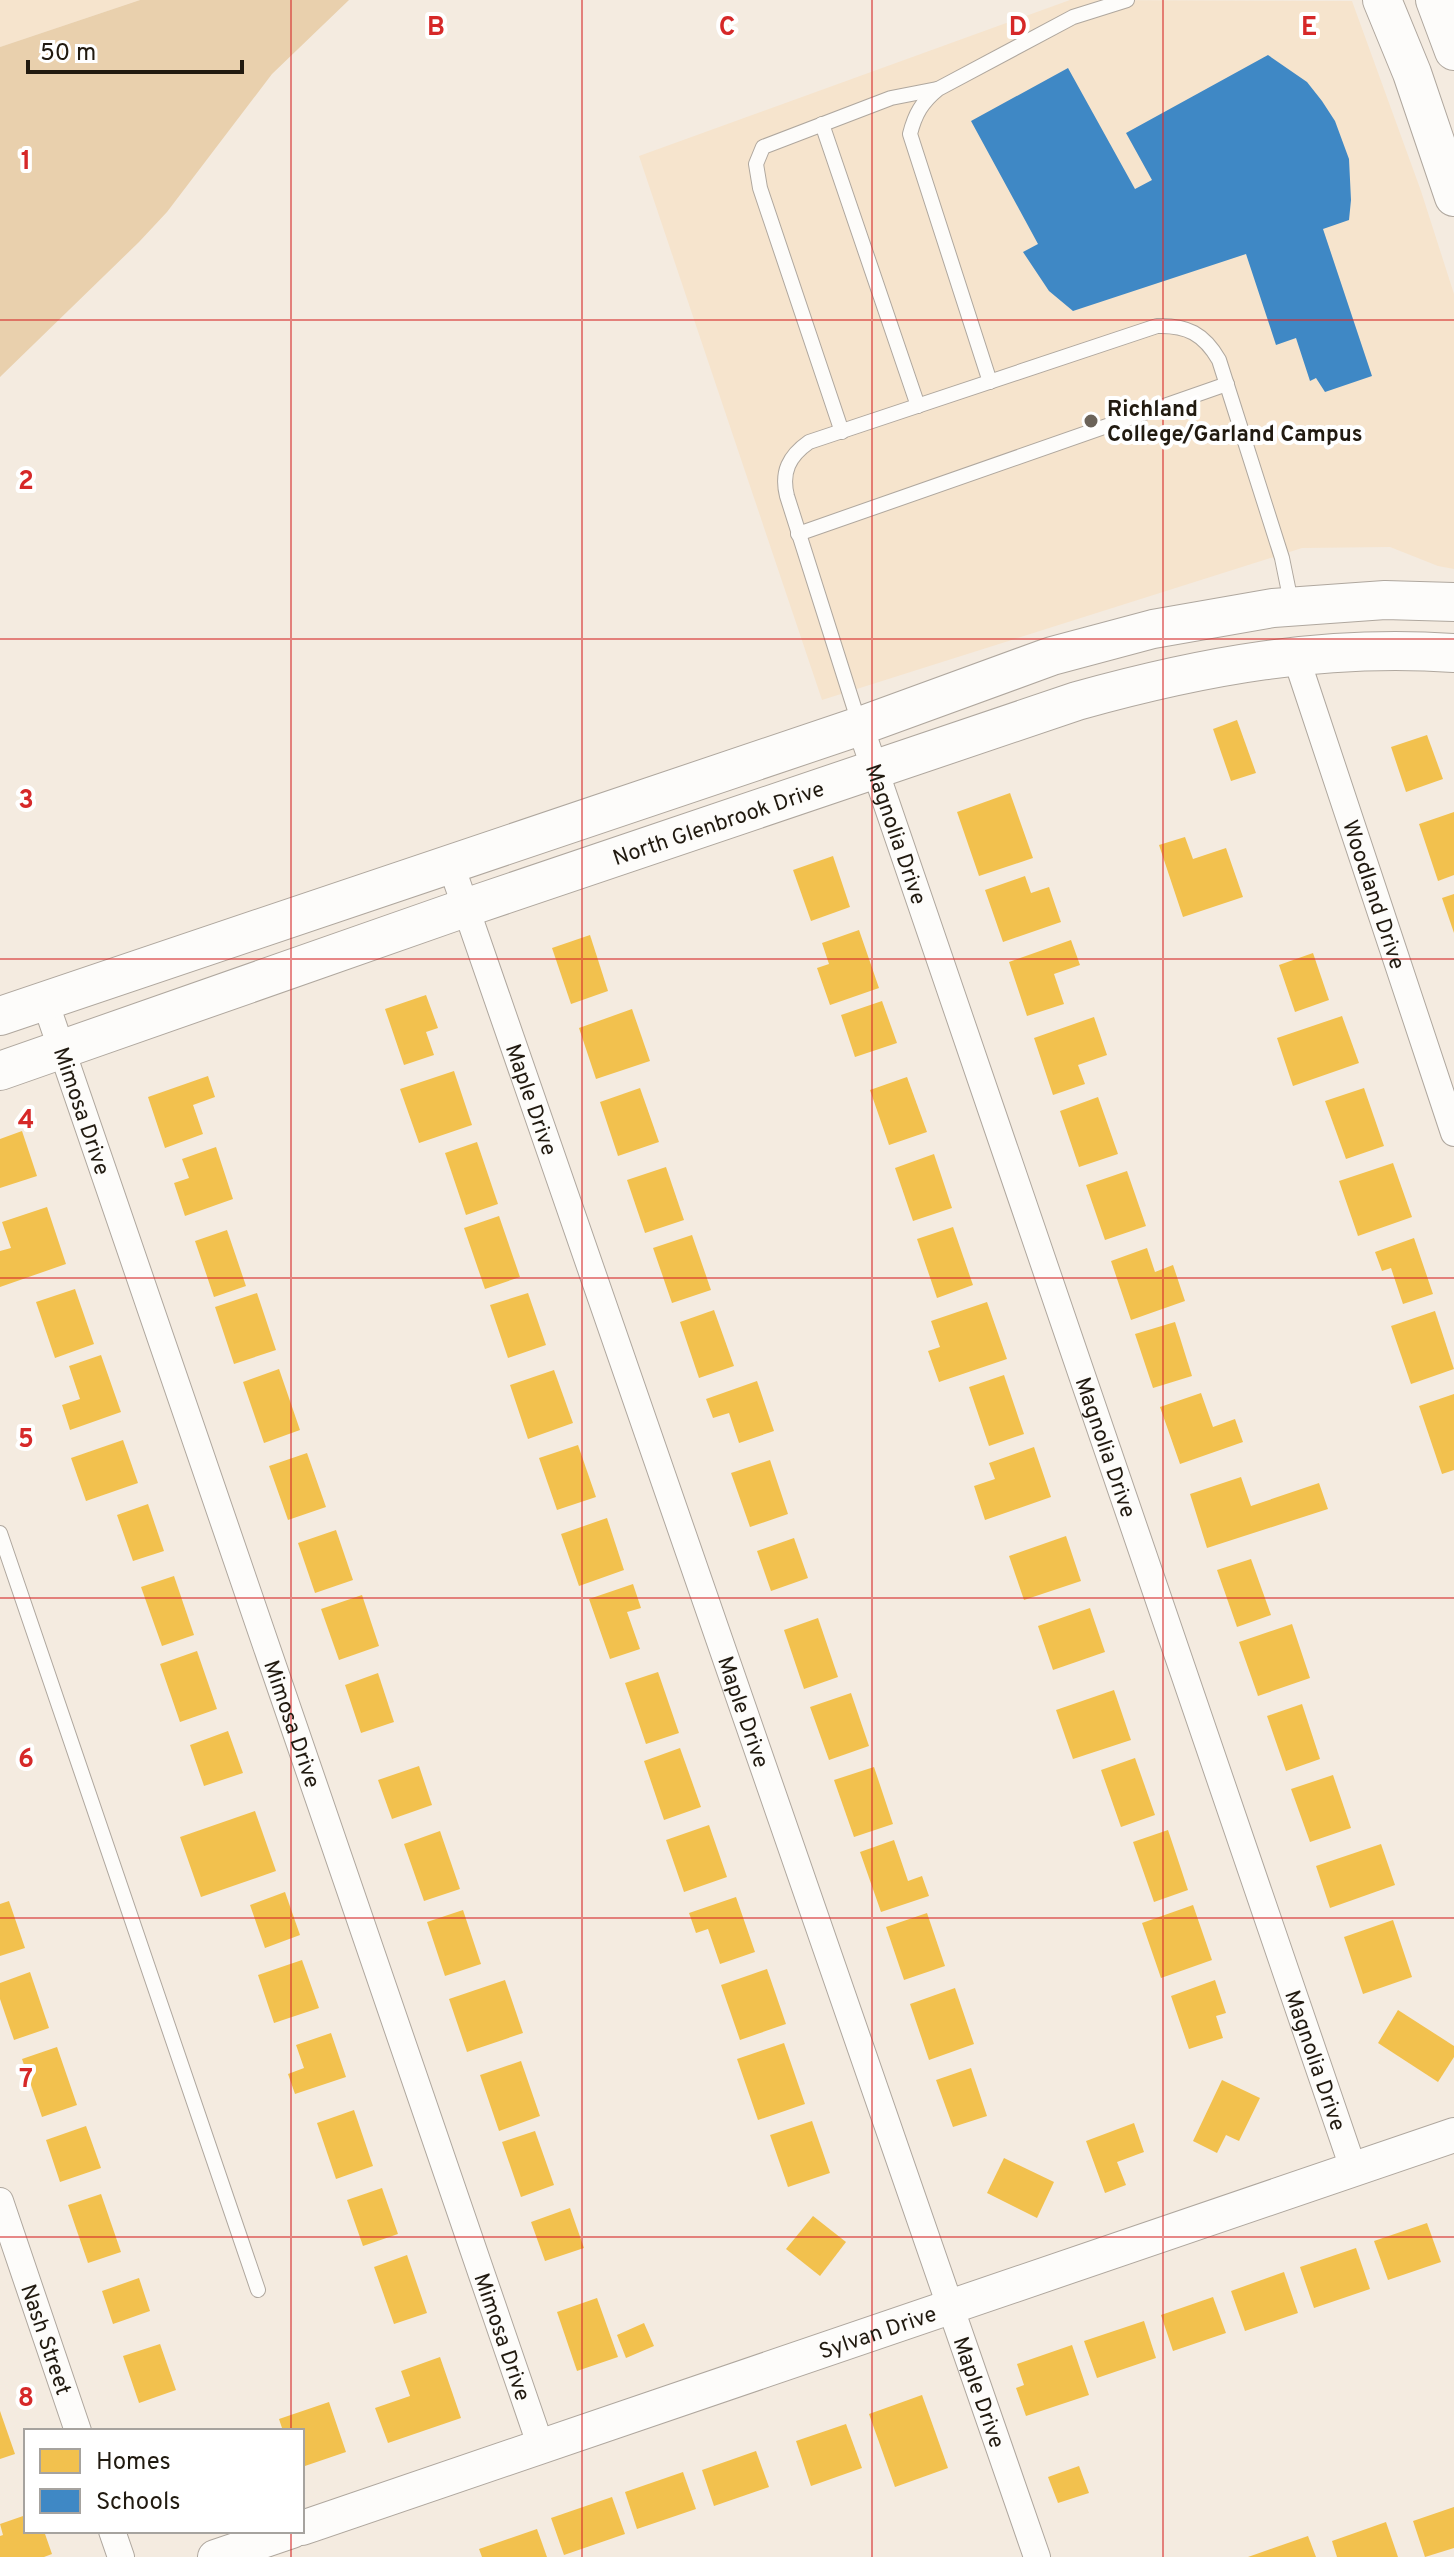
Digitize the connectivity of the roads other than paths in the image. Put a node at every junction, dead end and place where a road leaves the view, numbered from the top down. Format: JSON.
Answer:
{"nodes":[{"id":1,"x":1127,"y":0,"type":"edge"},
{"id":2,"x":1382,"y":0,"type":"edge"},
{"id":3,"x":1435,"y":0,"type":"edge"},
{"id":4,"x":1454,"y":51,"type":"edge"},
{"id":5,"x":938,"y":89,"type":"junction"},
{"id":6,"x":822,"y":124,"type":"junction"},
{"id":7,"x":1454,"y":197,"type":"edge"},
{"id":8,"x":990,"y":382,"type":"junction"},
{"id":9,"x":1227,"y":384,"type":"junction"},
{"id":10,"x":918,"y":406,"type":"junction"},
{"id":11,"x":842,"y":432,"type":"junction"},
{"id":12,"x":798,"y":534,"type":"junction"},
{"id":13,"x":1454,"y":602,"type":"edge"},
{"id":14,"x":1292,"y":607,"type":"junction"},
{"id":15,"x":1454,"y":653,"type":"edge"},
{"id":16,"x":1296,"y":657,"type":"junction"},
{"id":17,"x":860,"y":726,"type":"junction"},
{"id":18,"x":876,"y":771,"type":"junction"},
{"id":19,"x":451,"y":865,"type":"junction"},
{"id":20,"x":465,"y":908,"type":"junction"},
{"id":21,"x":45,"y":1001,"type":"junction"},
{"id":22,"x":0,"y":1016,"type":"edge"},
{"id":23,"x":62,"y":1049,"type":"junction"},
{"id":24,"x":0,"y":1071,"type":"edge"},
{"id":25,"x":1454,"y":1133,"type":"edge"},
{"id":26,"x":0,"y":1533,"type":"edge"},
{"id":27,"x":1454,"y":2135,"type":"edge"},
{"id":28,"x":1353,"y":2168,"type":"junction"},
{"id":29,"x":0,"y":2201,"type":"edge"},
{"id":30,"x":258,"y":2290,"type":"dead end"},
{"id":31,"x":951,"y":2308,"type":"junction"},
{"id":32,"x":77,"y":2429,"type":"edge"},
{"id":33,"x":541,"y":2447,"type":"junction"},
{"id":34,"x":304,"y":2527,"type":"edge"},
{"id":35,"x":113,"y":2533,"type":"edge"},
{"id":36,"x":286,"y":2533,"type":"edge"},
{"id":37,"x":121,"y":2557,"type":"edge"},
{"id":38,"x":215,"y":2557,"type":"edge"},
{"id":39,"x":1037,"y":2557,"type":"edge"}],
"edges":[{"from":1,"to":5,"type":"lane"},
{"from":2,"to":7,"type":"main road"},
{"from":3,"to":4,"type":"main road"},
{"from":5,"to":6,"type":"lane"},
{"from":5,"to":8,"type":"lane"},
{"from":6,"to":10,"type":"lane"},
{"from":6,"to":11,"type":"lane"},
{"from":8,"to":9,"type":"lane"},
{"from":8,"to":10,"type":"lane"},
{"from":9,"to":12,"type":"lane"},
{"from":9,"to":14,"type":"lane"},
{"from":10,"to":11,"type":"lane"},
{"from":11,"to":12,"type":"lane"},
{"from":12,"to":17,"type":"lane"},
{"from":13,"to":14,"type":"main road"},
{"from":14,"to":17,"type":"main road"},
{"from":15,"to":16,"type":"main road","name":"North Glenbrook Drive"},
{"from":16,"to":18,"type":"main road","name":"North Glenbrook Drive"},
{"from":16,"to":25,"type":"street","name":"Woodland Drive"},
{"from":17,"to":18,"type":"street","name":"Magnolia Drive"},
{"from":17,"to":19,"type":"main road"},
{"from":18,"to":20,"type":"main road","name":"North Glenbrook Drive"},
{"from":18,"to":28,"type":"street","name":"Magnolia Drive"},
{"from":19,"to":20,"type":"street","name":"Maple Drive"},
{"from":19,"to":21,"type":"main road"},
{"from":20,"to":23,"type":"main road","name":"North Glenbrook Drive"},
{"from":20,"to":31,"type":"street","name":"Maple Drive"},
{"from":21,"to":22,"type":"main road"},
{"from":21,"to":23,"type":"street","name":"Mimosa Drive"},
{"from":23,"to":24,"type":"main road","name":"North Glenbrook Drive"},
{"from":23,"to":33,"type":"street","name":"Mimosa Drive"},
{"from":26,"to":30,"type":"lane"},
{"from":27,"to":28,"type":"street","name":"Sylvan Drive"},
{"from":28,"to":31,"type":"street","name":"Sylvan Drive"},
{"from":29,"to":32,"type":"street","name":"Nash Street"},
{"from":31,"to":33,"type":"street","name":"Sylvan Drive"},
{"from":31,"to":39,"type":"street","name":"Maple Drive"},
{"from":33,"to":34,"type":"street","name":"Sylvan Drive"},
{"from":35,"to":37,"type":"street"},
{"from":36,"to":38,"type":"street"}]}
